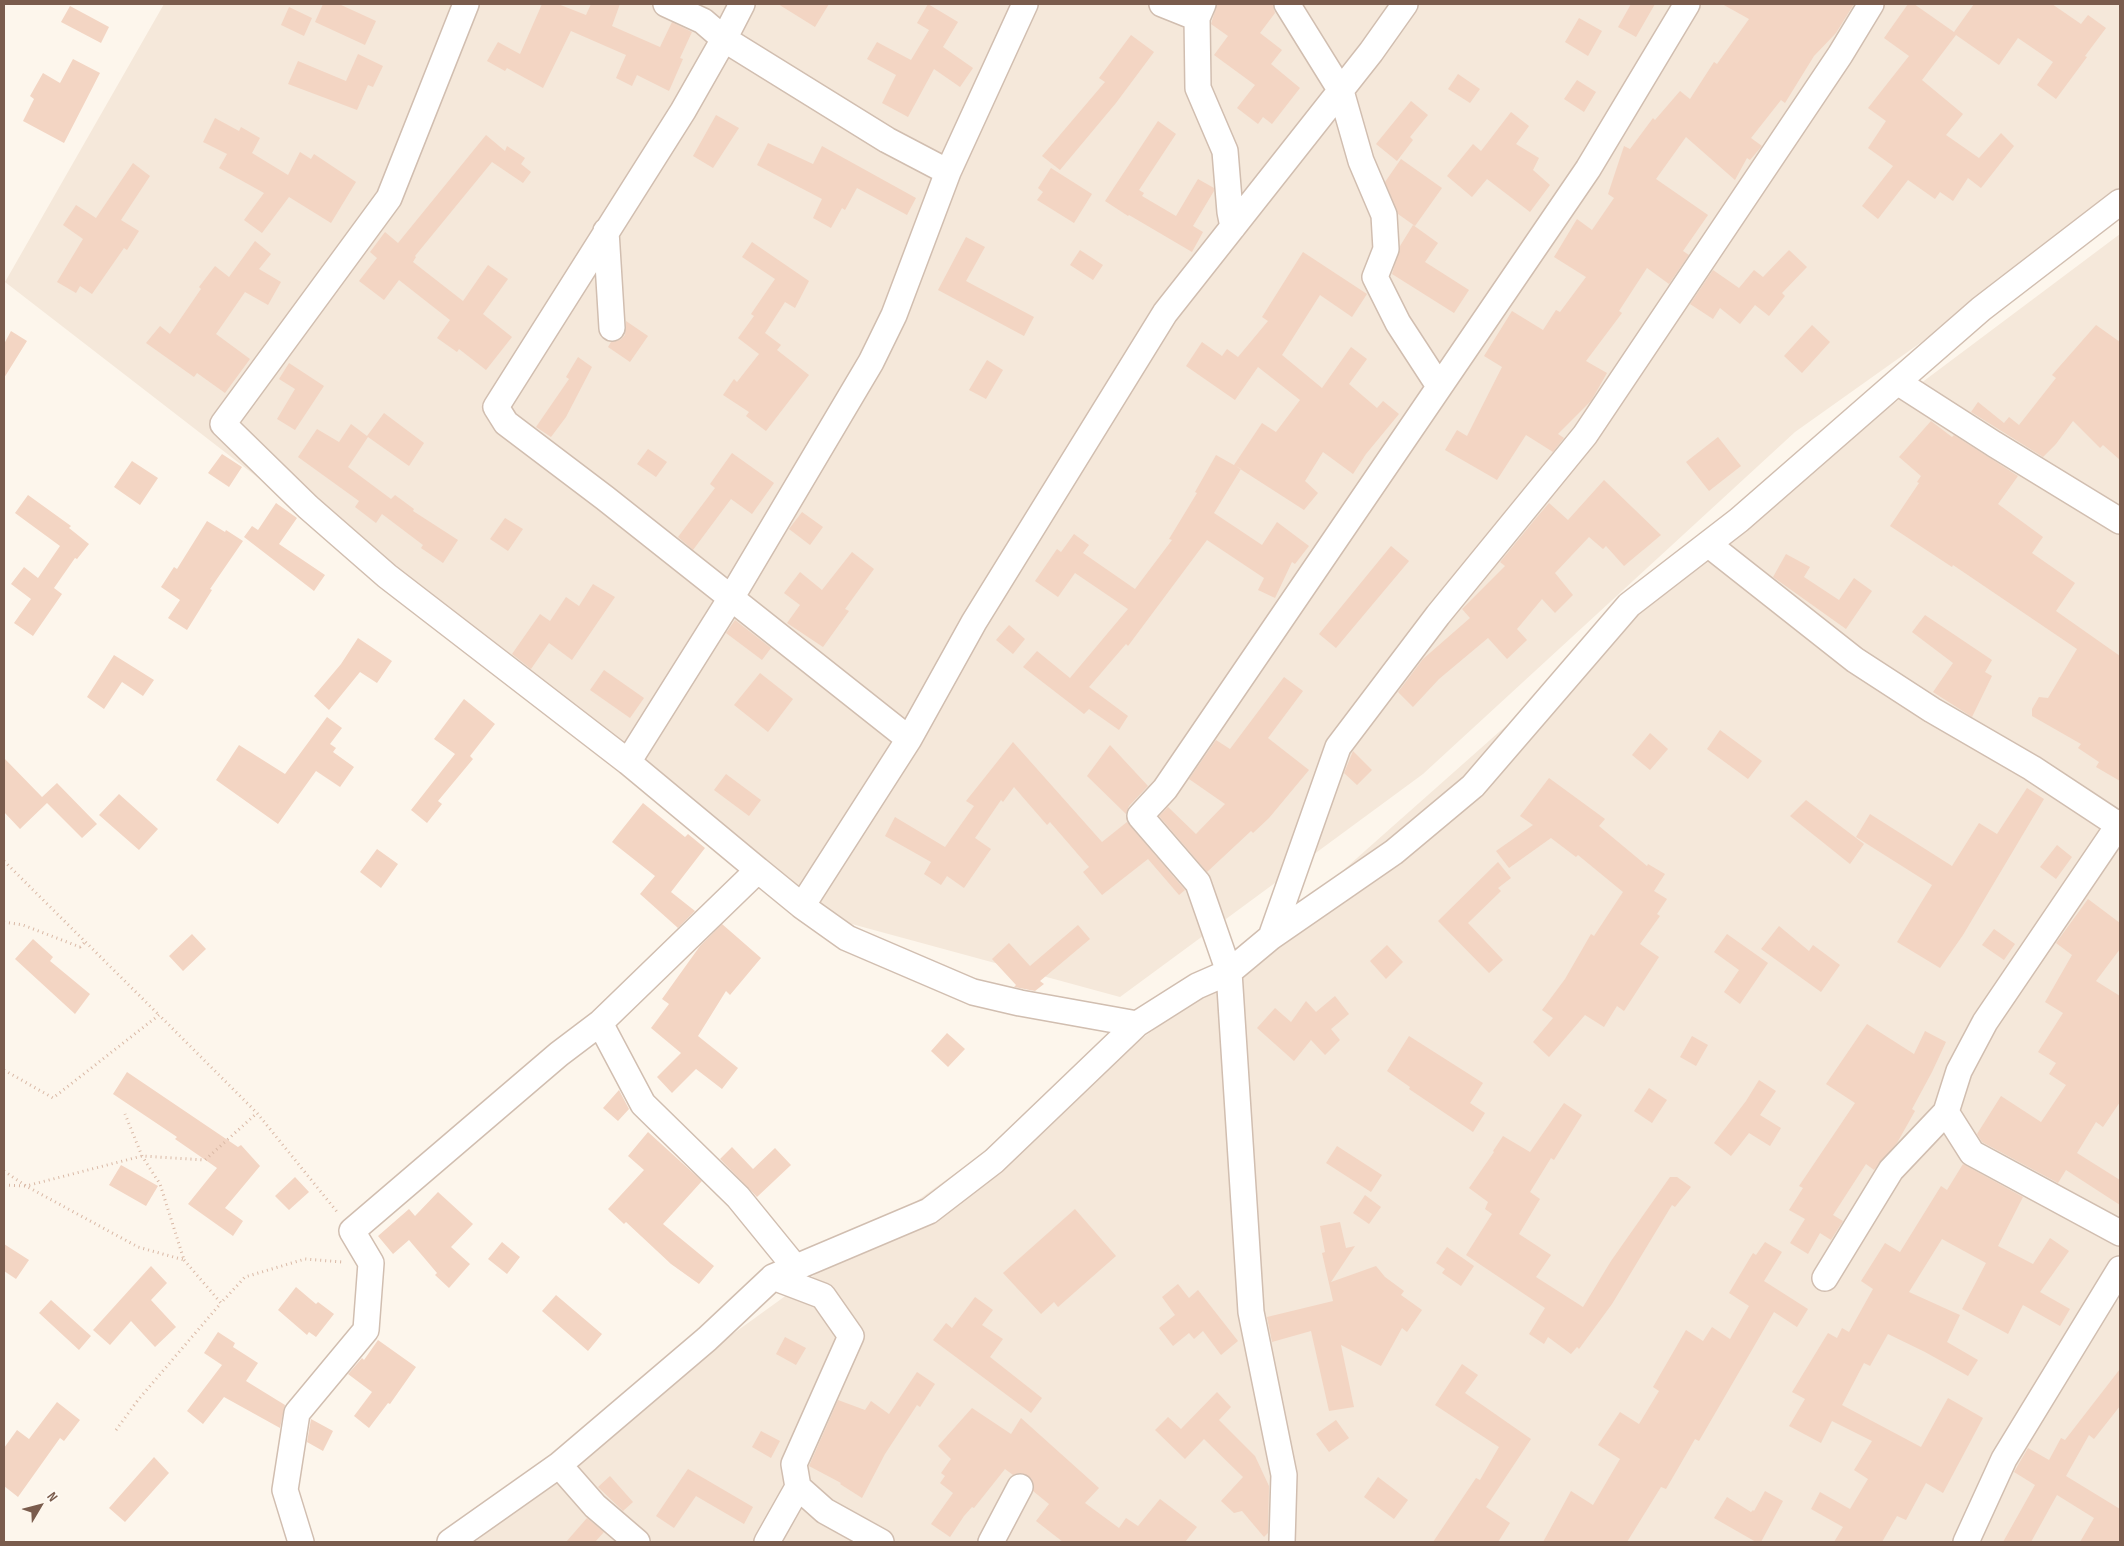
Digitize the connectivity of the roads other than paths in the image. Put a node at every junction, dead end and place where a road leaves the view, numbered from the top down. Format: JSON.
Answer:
{"nodes":[{"id":1,"x":466,"y":4,"type":"edge"},
{"id":2,"x":666,"y":4,"type":"edge"},
{"id":3,"x":742,"y":4,"type":"edge"},
{"id":4,"x":1025,"y":4,"type":"edge"},
{"id":5,"x":1162,"y":4,"type":"edge"},
{"id":6,"x":1287,"y":4,"type":"edge"},
{"id":7,"x":1405,"y":4,"type":"edge"},
{"id":8,"x":1687,"y":4,"type":"edge"},
{"id":9,"x":1871,"y":4,"type":"edge"},
{"id":10,"x":1200,"y":11,"type":"edge"},
{"id":11,"x":724,"y":39,"type":"junction"},
{"id":12,"x":1340,"y":91,"type":"junction"},
{"id":13,"x":948,"y":172,"type":"junction"},
{"id":14,"x":2120,"y":202,"type":"edge"},
{"id":15,"x":1233,"y":227,"type":"junction"},
{"id":16,"x":606,"y":231,"type":"junction"},
{"id":17,"x":612,"y":328,"type":"dead end"},
{"id":18,"x":1899,"y":382,"type":"junction"},
{"id":19,"x":1439,"y":386,"type":"junction"},
{"id":20,"x":2120,"y":521,"type":"edge"},
{"id":21,"x":1708,"y":544,"type":"junction"},
{"id":22,"x":731,"y":598,"type":"junction"},
{"id":23,"x":909,"y":739,"type":"junction"},
{"id":24,"x":628,"y":762,"type":"junction"},
{"id":25,"x":2120,"y":825,"type":"edge"},
{"id":26,"x":758,"y":870,"type":"junction"},
{"id":27,"x":802,"y":906,"type":"junction"},
{"id":28,"x":1271,"y":937,"type":"junction"},
{"id":29,"x":1229,"y":972,"type":"junction"},
{"id":30,"x":600,"y":1023,"type":"junction"},
{"id":31,"x":1137,"y":1024,"type":"junction"},
{"id":32,"x":1946,"y":1112,"type":"junction"},
{"id":33,"x":2120,"y":1233,"type":"edge"},
{"id":34,"x":2120,"y":1269,"type":"edge"},
{"id":35,"x":784,"y":1272,"type":"junction"},
{"id":36,"x":1825,"y":1278,"type":"dead end"},
{"id":37,"x":559,"y":1464,"type":"junction"},
{"id":38,"x":798,"y":1487,"type":"junction"},
{"id":39,"x":1020,"y":1487,"type":"dead end"},
{"id":40,"x":301,"y":1542,"type":"edge"},
{"id":41,"x":450,"y":1542,"type":"edge"},
{"id":42,"x":638,"y":1542,"type":"edge"},
{"id":43,"x":767,"y":1542,"type":"edge"},
{"id":44,"x":881,"y":1542,"type":"edge"},
{"id":45,"x":991,"y":1542,"type":"edge"},
{"id":46,"x":1282,"y":1542,"type":"edge"},
{"id":47,"x":1966,"y":1542,"type":"edge"}],
"edges":[{"from":1,"to":24,"type":"street"},
{"from":2,"to":11,"type":"street"},
{"from":3,"to":11,"type":"street"},
{"from":4,"to":13,"type":"street"},
{"from":5,"to":10,"type":"street"},
{"from":6,"to":12,"type":"street"},
{"from":7,"to":12,"type":"street"},
{"from":8,"to":19,"type":"street"},
{"from":9,"to":28,"type":"street"},
{"from":10,"to":15,"type":"street"},
{"from":11,"to":13,"type":"street"},
{"from":11,"to":16,"type":"street"},
{"from":12,"to":15,"type":"street"},
{"from":12,"to":19,"type":"street"},
{"from":13,"to":22,"type":"street"},
{"from":14,"to":18,"type":"street"},
{"from":15,"to":23,"type":"street"},
{"from":16,"to":17,"type":"street"},
{"from":16,"to":22,"type":"street"},
{"from":18,"to":20,"type":"street"},
{"from":18,"to":21,"type":"street"},
{"from":19,"to":29,"type":"street"},
{"from":21,"to":25,"type":"street"},
{"from":21,"to":28,"type":"street"},
{"from":22,"to":23,"type":"street"},
{"from":22,"to":24,"type":"street"},
{"from":23,"to":27,"type":"street"},
{"from":24,"to":26,"type":"street"},
{"from":25,"to":32,"type":"street"},
{"from":26,"to":27,"type":"street"},
{"from":26,"to":30,"type":"street"},
{"from":27,"to":31,"type":"street"},
{"from":28,"to":29,"type":"street"},
{"from":29,"to":31,"type":"street"},
{"from":29,"to":46,"type":"street"},
{"from":30,"to":35,"type":"street"},
{"from":30,"to":40,"type":"street"},
{"from":31,"to":35,"type":"street"},
{"from":32,"to":33,"type":"street"},
{"from":32,"to":36,"type":"street"},
{"from":34,"to":47,"type":"street"},
{"from":35,"to":37,"type":"street"},
{"from":35,"to":38,"type":"street"},
{"from":37,"to":41,"type":"street"},
{"from":37,"to":42,"type":"street"},
{"from":38,"to":43,"type":"street"},
{"from":38,"to":44,"type":"street"},
{"from":39,"to":45,"type":"street"}]}
